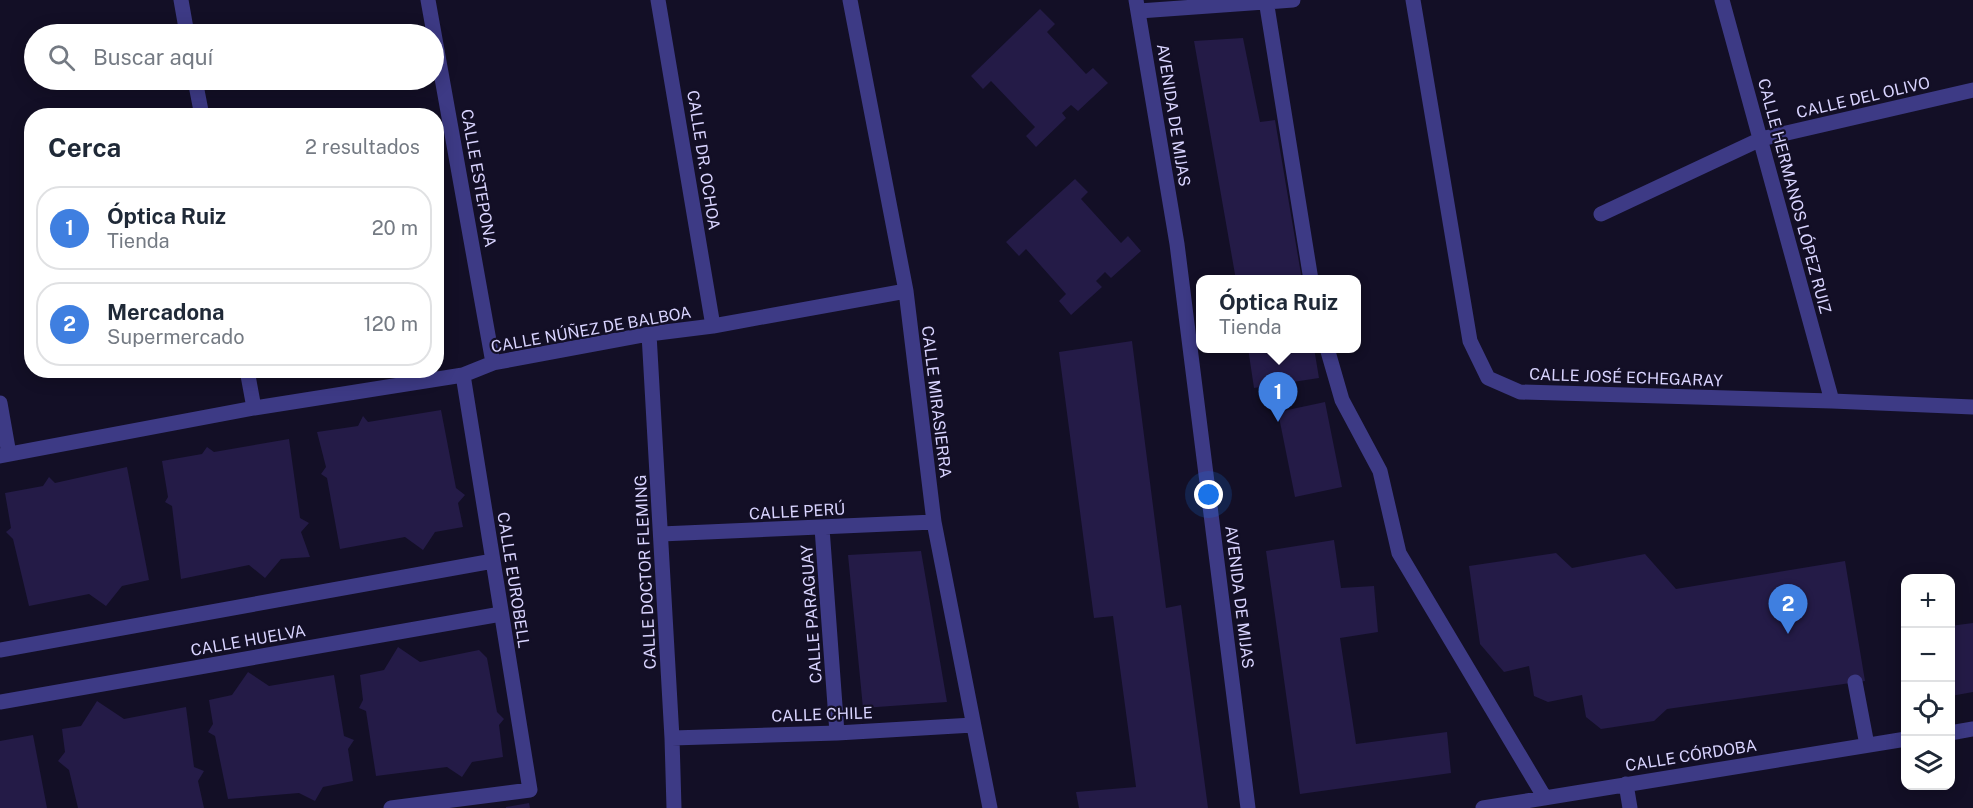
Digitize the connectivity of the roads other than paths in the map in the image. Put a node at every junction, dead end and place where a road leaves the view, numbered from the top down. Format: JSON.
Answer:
{"nodes":[{"id":1,"x":181,"y":0,"type":"edge"},
{"id":2,"x":428,"y":0,"type":"edge"},
{"id":3,"x":658,"y":0,"type":"edge"},
{"id":4,"x":850,"y":0,"type":"edge"},
{"id":5,"x":1293,"y":0,"type":"edge"},
{"id":6,"x":1413,"y":0,"type":"edge"},
{"id":7,"x":1722,"y":0,"type":"edge"},
{"id":8,"x":1267,"y":1,"type":"edge"},
{"id":9,"x":1137,"y":6,"type":"edge"},
{"id":10,"x":185,"y":24,"type":"edge"},
{"id":11,"x":432,"y":24,"type":"edge"},
{"id":12,"x":444,"y":89,"type":"edge"},
{"id":13,"x":197,"y":90,"type":"edge"},
{"id":14,"x":1973,"y":90,"type":"edge"},
{"id":15,"x":200,"y":108,"type":"edge"},
{"id":16,"x":1761,"y":139,"type":"junction"},
{"id":17,"x":1601,"y":214,"type":"dead end"},
{"id":18,"x":1310,"y":275,"type":"edge"},
{"id":19,"x":906,"y":291,"type":"junction"},
{"id":20,"x":713,"y":326,"type":"junction"},
{"id":21,"x":649,"y":334,"type":"junction"},
{"id":22,"x":1328,"y":353,"type":"edge"},
{"id":23,"x":493,"y":363,"type":"junction"},
{"id":24,"x":463,"y":375,"type":"junction"},
{"id":25,"x":248,"y":378,"type":"edge"},
{"id":26,"x":1832,"y":401,"type":"junction"},
{"id":27,"x":0,"y":403,"type":"edge"},
{"id":28,"x":1973,"y":407,"type":"edge"},
{"id":29,"x":254,"y":408,"type":"junction"},
{"id":30,"x":4,"y":455,"type":"edge"},
{"id":31,"x":934,"y":522,"type":"junction"},
{"id":32,"x":822,"y":528,"type":"junction"},
{"id":33,"x":661,"y":534,"type":"junction"},
{"id":34,"x":493,"y":561,"type":"junction"},
{"id":35,"x":501,"y":614,"type":"junction"},
{"id":36,"x":0,"y":650,"type":"edge"},
{"id":37,"x":1855,"y":682,"type":"dead end"},
{"id":38,"x":0,"y":702,"type":"edge"},
{"id":39,"x":973,"y":725,"type":"junction"},
{"id":40,"x":1973,"y":729,"type":"edge"},
{"id":41,"x":1955,"y":732,"type":"edge"},
{"id":42,"x":837,"y":733,"type":"junction"},
{"id":43,"x":672,"y":738,"type":"junction"},
{"id":44,"x":1901,"y":741,"type":"edge"},
{"id":45,"x":1867,"y":745,"type":"junction"},
{"id":46,"x":1626,"y":784,"type":"junction"},
{"id":47,"x":1545,"y":798,"type":"junction"},
{"id":48,"x":391,"y":808,"type":"edge"},
{"id":49,"x":674,"y":808,"type":"edge"},
{"id":50,"x":990,"y":808,"type":"edge"},
{"id":51,"x":1248,"y":808,"type":"edge"},
{"id":52,"x":1483,"y":808,"type":"edge"},
{"id":53,"x":1630,"y":808,"type":"edge"}],
"edges":[{"from":1,"to":10,"type":"street"},
{"from":2,"to":11,"type":"street","name":"CALLE ESTEPONA"},
{"from":3,"to":20,"type":"street","name":"CALLE DR. OCHOA"},
{"from":4,"to":19,"type":"street","name":"CALLE MIRASIERRA"},
{"from":5,"to":8,"type":"street"},
{"from":6,"to":26,"type":"street","name":"CALLE JOSÉ ECHEGARAY"},
{"from":7,"to":16,"type":"street","name":"CALLE HERMANOS LÓPEZ RUIZ"},
{"from":8,"to":9,"type":"street"},
{"from":8,"to":18,"type":"street"},
{"from":9,"to":51,"type":"street","name":"AVENIDA DE MIJAS"},
{"from":12,"to":23,"type":"street","name":"CALLE ESTEPONA"},
{"from":13,"to":15,"type":"street"},
{"from":14,"to":16,"type":"street","name":"CALLE DEL OLIVO"},
{"from":16,"to":17,"type":"street","name":"CALLE DEL OLIVO"},
{"from":16,"to":26,"type":"street","name":"CALLE HERMANOS LÓPEZ RUIZ"},
{"from":19,"to":20,"type":"street","name":"CALLE NÚÑEZ DE BALBOA"},
{"from":19,"to":31,"type":"street","name":"CALLE MIRASIERRA"},
{"from":20,"to":21,"type":"street","name":"CALLE NÚÑEZ DE BALBOA"},
{"from":21,"to":23,"type":"street","name":"CALLE NÚÑEZ DE BALBOA"},
{"from":21,"to":33,"type":"street","name":"CALLE DOCTOR FLEMING"},
{"from":22,"to":47,"type":"street"},
{"from":23,"to":24,"type":"street","name":"CALLE NÚÑEZ DE BALBOA"},
{"from":24,"to":29,"type":"street","name":"CALLE NÚÑEZ DE BALBOA"},
{"from":24,"to":34,"type":"street","name":"CALLE EUROBELL"},
{"from":25,"to":29,"type":"street"},
{"from":26,"to":28,"type":"street","name":"CALLE JOSÉ ECHEGARAY"},
{"from":27,"to":30,"type":"street"},
{"from":29,"to":30,"type":"street","name":"CALLE NÚÑEZ DE BALBOA"},
{"from":31,"to":32,"type":"street","name":"CALLE PERÚ"},
{"from":31,"to":39,"type":"street","name":"CALLE MIRASIERRA"},
{"from":32,"to":33,"type":"street","name":"CALLE PERÚ"},
{"from":32,"to":42,"type":"street","name":"CALLE PARAGUAY"},
{"from":33,"to":43,"type":"street","name":"CALLE DOCTOR FLEMING"},
{"from":34,"to":35,"type":"street","name":"CALLE EUROBELL"},
{"from":34,"to":36,"type":"street","name":"CALLE HUELVA"},
{"from":35,"to":38,"type":"street","name":"CALLE HUELVA"},
{"from":35,"to":48,"type":"street","name":"CALLE EUROBELL"},
{"from":37,"to":45,"type":"street"},
{"from":39,"to":42,"type":"street","name":"CALLE CHILE"},
{"from":39,"to":50,"type":"street","name":"CALLE MIRASIERRA"},
{"from":40,"to":41,"type":"street"},
{"from":42,"to":43,"type":"street","name":"CALLE CHILE"},
{"from":43,"to":49,"type":"street","name":"CALLE DOCTOR FLEMING"},
{"from":44,"to":45,"type":"street","name":"CALLE CÓRDOBA"},
{"from":45,"to":46,"type":"street","name":"CALLE CÓRDOBA"},
{"from":46,"to":47,"type":"street","name":"CALLE CÓRDOBA"},
{"from":46,"to":53,"type":"street"},
{"from":47,"to":52,"type":"street","name":"CALLE CÓRDOBA"}]}
